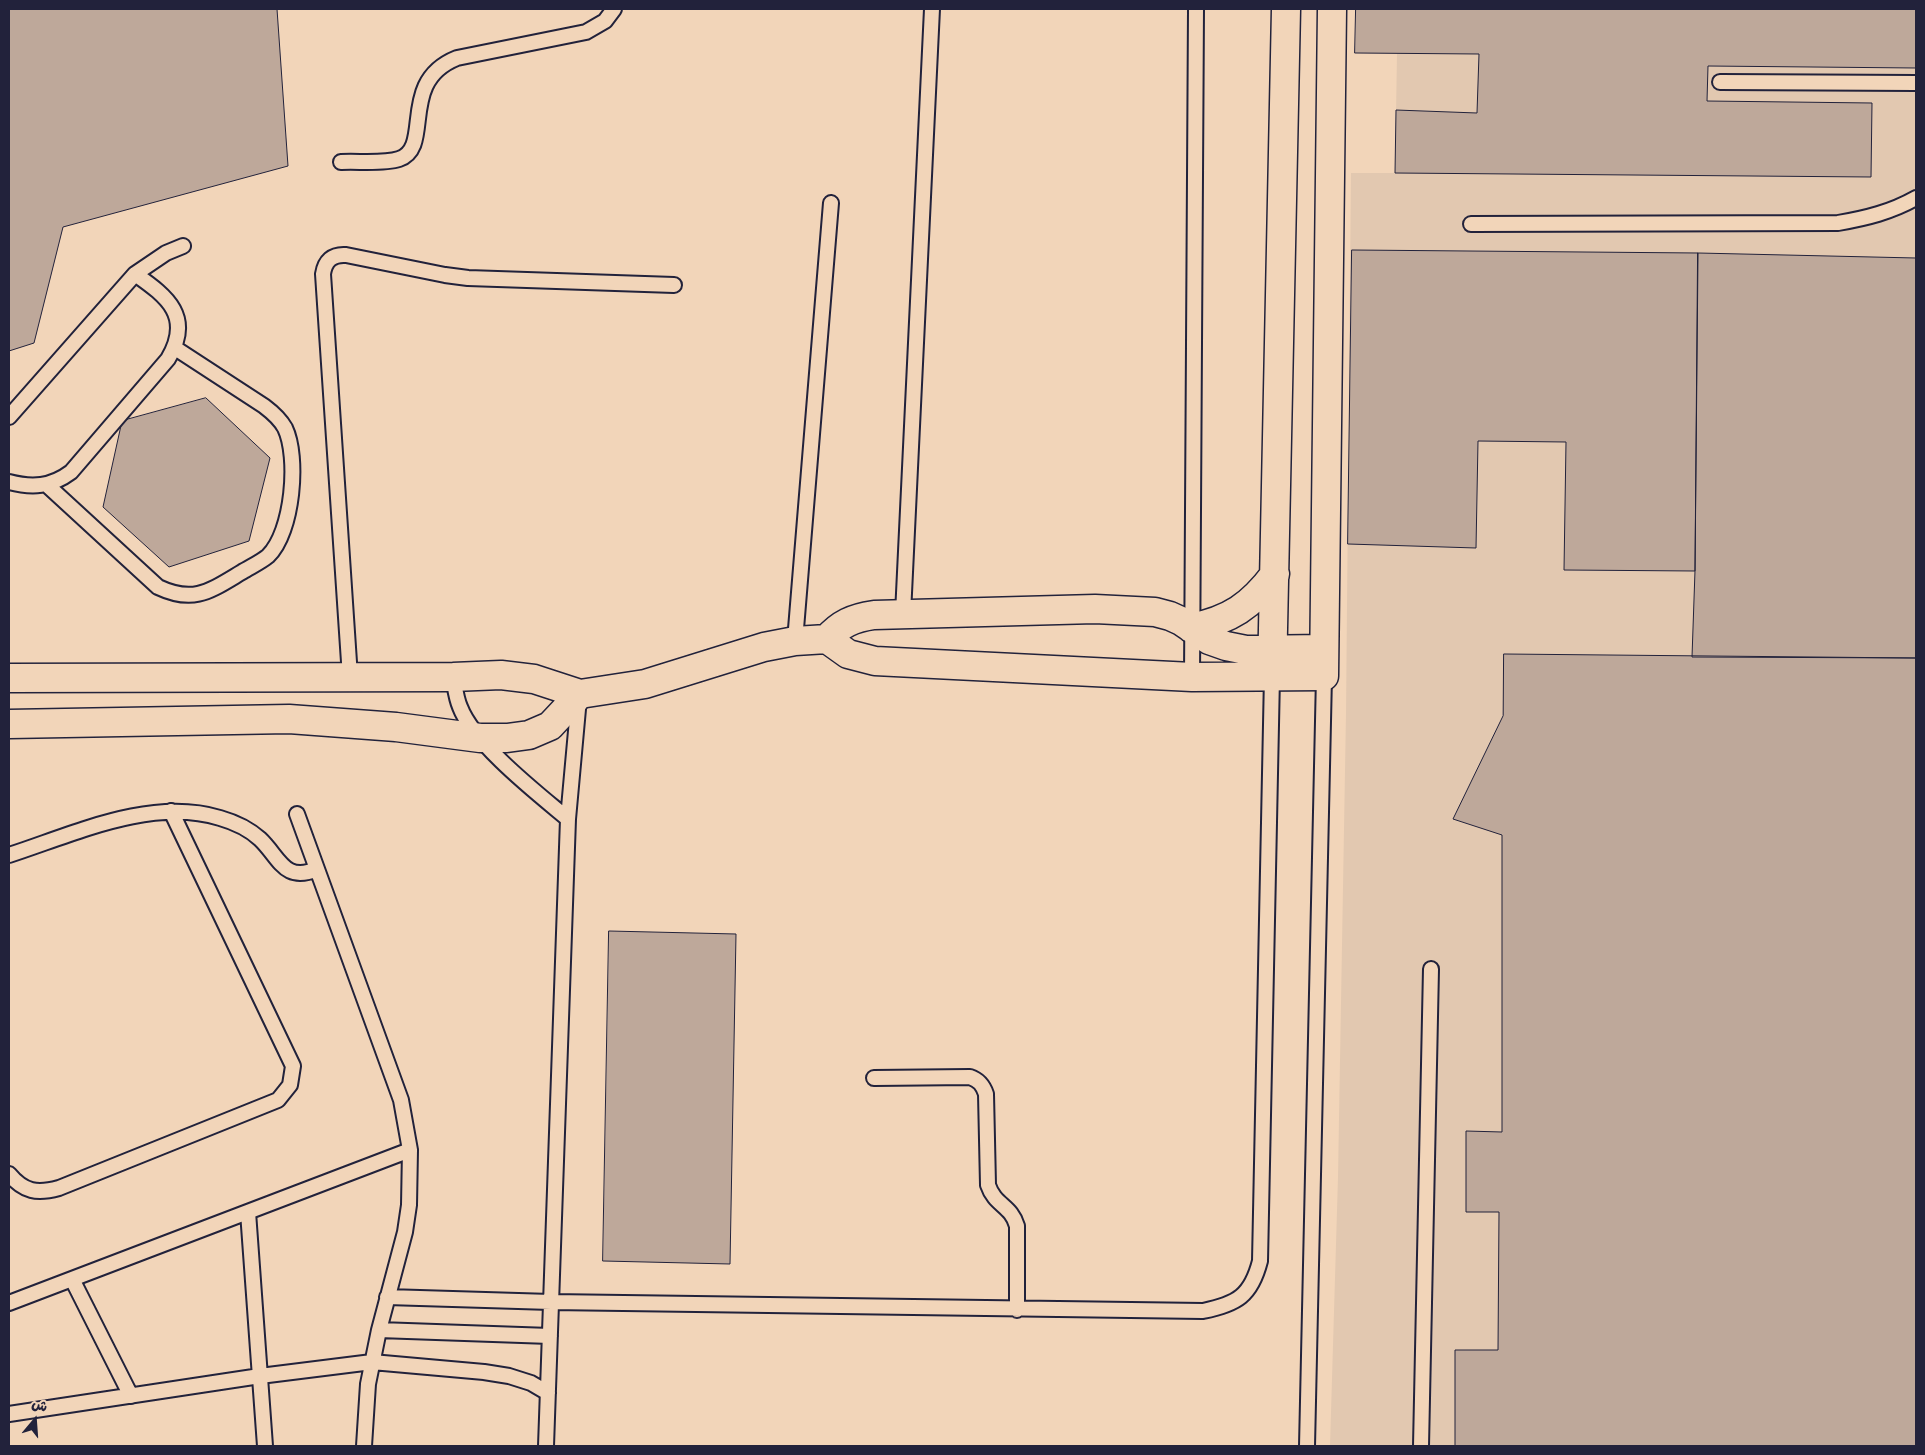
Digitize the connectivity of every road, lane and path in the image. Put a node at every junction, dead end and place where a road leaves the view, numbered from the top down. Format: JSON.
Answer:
{"nodes":[{"id":1,"x":614,"y":9,"type":"edge"},
{"id":2,"x":932,"y":9,"type":"edge"},
{"id":3,"x":1196,"y":9,"type":"edge"},
{"id":4,"x":1286,"y":9,"type":"edge"},
{"id":5,"x":1332,"y":9,"type":"edge"},
{"id":6,"x":1720,"y":82,"type":"dead end"},
{"id":7,"x":1916,"y":83,"type":"edge"},
{"id":8,"x":341,"y":162,"type":"dead end"},
{"id":9,"x":1916,"y":198,"type":"edge"},
{"id":10,"x":831,"y":203,"type":"dead end"},
{"id":11,"x":1471,"y":224,"type":"dead end"},
{"id":12,"x":183,"y":246,"type":"dead end"},
{"id":13,"x":134,"y":274,"type":"junction"},
{"id":14,"x":674,"y":286,"type":"dead end"},
{"id":15,"x":175,"y":348,"type":"junction"},
{"id":16,"x":9,"y":417,"type":"edge"},
{"id":17,"x":9,"y":482,"type":"edge"},
{"id":18,"x":47,"y":485,"type":"junction"},
{"id":19,"x":1275,"y":574,"type":"junction"},
{"id":20,"x":903,"y":614,"type":"junction"},
{"id":21,"x":1191,"y":628,"type":"junction"},
{"id":22,"x":827,"y":639,"type":"junction"},
{"id":23,"x":795,"y":641,"type":"junction"},
{"id":24,"x":1324,"y":649,"type":"junction"},
{"id":25,"x":1274,"y":650,"type":"junction"},
{"id":26,"x":1272,"y":676,"type":"junction"},
{"id":27,"x":1324,"y":676,"type":"junction"},
{"id":28,"x":350,"y":677,"type":"junction"},
{"id":29,"x":453,"y":677,"type":"junction"},
{"id":30,"x":1192,"y":677,"type":"junction"},
{"id":31,"x":9,"y":678,"type":"edge"},
{"id":32,"x":580,"y":694,"type":"junction"},
{"id":33,"x":9,"y":724,"type":"edge"},
{"id":34,"x":480,"y":738,"type":"junction"},
{"id":35,"x":171,"y":811,"type":"junction"},
{"id":36,"x":297,"y":814,"type":"dead end"},
{"id":37,"x":568,"y":819,"type":"junction"},
{"id":38,"x":9,"y":855,"type":"edge"},
{"id":39,"x":317,"y":869,"type":"junction"},
{"id":40,"x":1431,"y":969,"type":"dead end"},
{"id":41,"x":874,"y":1078,"type":"dead end"},
{"id":42,"x":410,"y":1150,"type":"junction"},
{"id":43,"x":9,"y":1174,"type":"edge"},
{"id":44,"x":248,"y":1212,"type":"junction"},
{"id":45,"x":72,"y":1279,"type":"junction"},
{"id":46,"x":387,"y":1298,"type":"junction"},
{"id":47,"x":551,"y":1302,"type":"junction"},
{"id":48,"x":9,"y":1303,"type":"edge"},
{"id":49,"x":1017,"y":1310,"type":"junction"},
{"id":50,"x":379,"y":1330,"type":"junction"},
{"id":51,"x":550,"y":1336,"type":"junction"},
{"id":52,"x":372,"y":1362,"type":"junction"},
{"id":53,"x":260,"y":1376,"type":"junction"},
{"id":54,"x":548,"y":1393,"type":"junction"},
{"id":55,"x":131,"y":1396,"type":"junction"},
{"id":56,"x":9,"y":1414,"type":"edge"},
{"id":57,"x":265,"y":1446,"type":"edge"},
{"id":58,"x":364,"y":1446,"type":"edge"},
{"id":59,"x":546,"y":1446,"type":"edge"},
{"id":60,"x":1307,"y":1446,"type":"edge"},
{"id":61,"x":1421,"y":1446,"type":"edge"}],
"edges":[{"from":1,"to":8,"type":"lane"},
{"from":2,"to":20,"type":"lane"},
{"from":3,"to":21,"type":"lane"},
{"from":4,"to":19,"type":"street"},
{"from":5,"to":24,"type":"street"},
{"from":6,"to":7,"type":"lane"},
{"from":9,"to":11,"type":"lane"},
{"from":10,"to":23,"type":"lane"},
{"from":12,"to":13,"type":"lane"},
{"from":13,"to":15,"type":"lane"},
{"from":13,"to":16,"type":"lane"},
{"from":14,"to":28,"type":"lane"},
{"from":15,"to":18,"type":"lane"},
{"from":15,"to":18,"type":"lane"},
{"from":17,"to":18,"type":"lane"},
{"from":19,"to":21,"type":"street"},
{"from":19,"to":25,"type":"street"},
{"from":20,"to":21,"type":"street"},
{"from":20,"to":22,"type":"street"},
{"from":21,"to":25,"type":"street"},
{"from":21,"to":30,"type":"lane"},
{"from":22,"to":23,"type":"street"},
{"from":22,"to":30,"type":"street"},
{"from":23,"to":32,"type":"street"},
{"from":24,"to":25,"type":"street"},
{"from":24,"to":27,"type":"street"},
{"from":25,"to":26,"type":"street"},
{"from":26,"to":27,"type":"street"},
{"from":26,"to":30,"type":"street"},
{"from":26,"to":49,"type":"lane"},
{"from":27,"to":60,"type":"lane"},
{"from":28,"to":29,"type":"street"},
{"from":28,"to":31,"type":"street"},
{"from":29,"to":32,"type":"street"},
{"from":29,"to":34,"type":"lane"},
{"from":32,"to":34,"type":"street"},
{"from":32,"to":37,"type":"lane"},
{"from":33,"to":34,"type":"street"},
{"from":34,"to":37,"type":"lane"},
{"from":35,"to":38,"type":"lane"},
{"from":35,"to":39,"type":"lane"},
{"from":35,"to":43,"type":"lane"},
{"from":36,"to":39,"type":"lane"},
{"from":37,"to":47,"type":"lane"},
{"from":39,"to":42,"type":"lane"},
{"from":40,"to":61,"type":"lane"},
{"from":41,"to":49,"type":"lane"},
{"from":42,"to":44,"type":"lane"},
{"from":42,"to":46,"type":"lane"},
{"from":44,"to":45,"type":"lane"},
{"from":44,"to":53,"type":"lane"},
{"from":45,"to":48,"type":"lane"},
{"from":45,"to":55,"type":"lane"},
{"from":46,"to":47,"type":"lane"},
{"from":46,"to":50,"type":"lane"},
{"from":47,"to":49,"type":"lane"},
{"from":47,"to":51,"type":"lane"},
{"from":50,"to":51,"type":"lane"},
{"from":50,"to":52,"type":"lane"},
{"from":51,"to":54,"type":"lane"},
{"from":52,"to":53,"type":"lane"},
{"from":52,"to":54,"type":"lane"},
{"from":52,"to":58,"type":"lane"},
{"from":53,"to":55,"type":"lane"},
{"from":53,"to":57,"type":"lane"},
{"from":54,"to":59,"type":"lane"},
{"from":55,"to":56,"type":"lane"}]}
